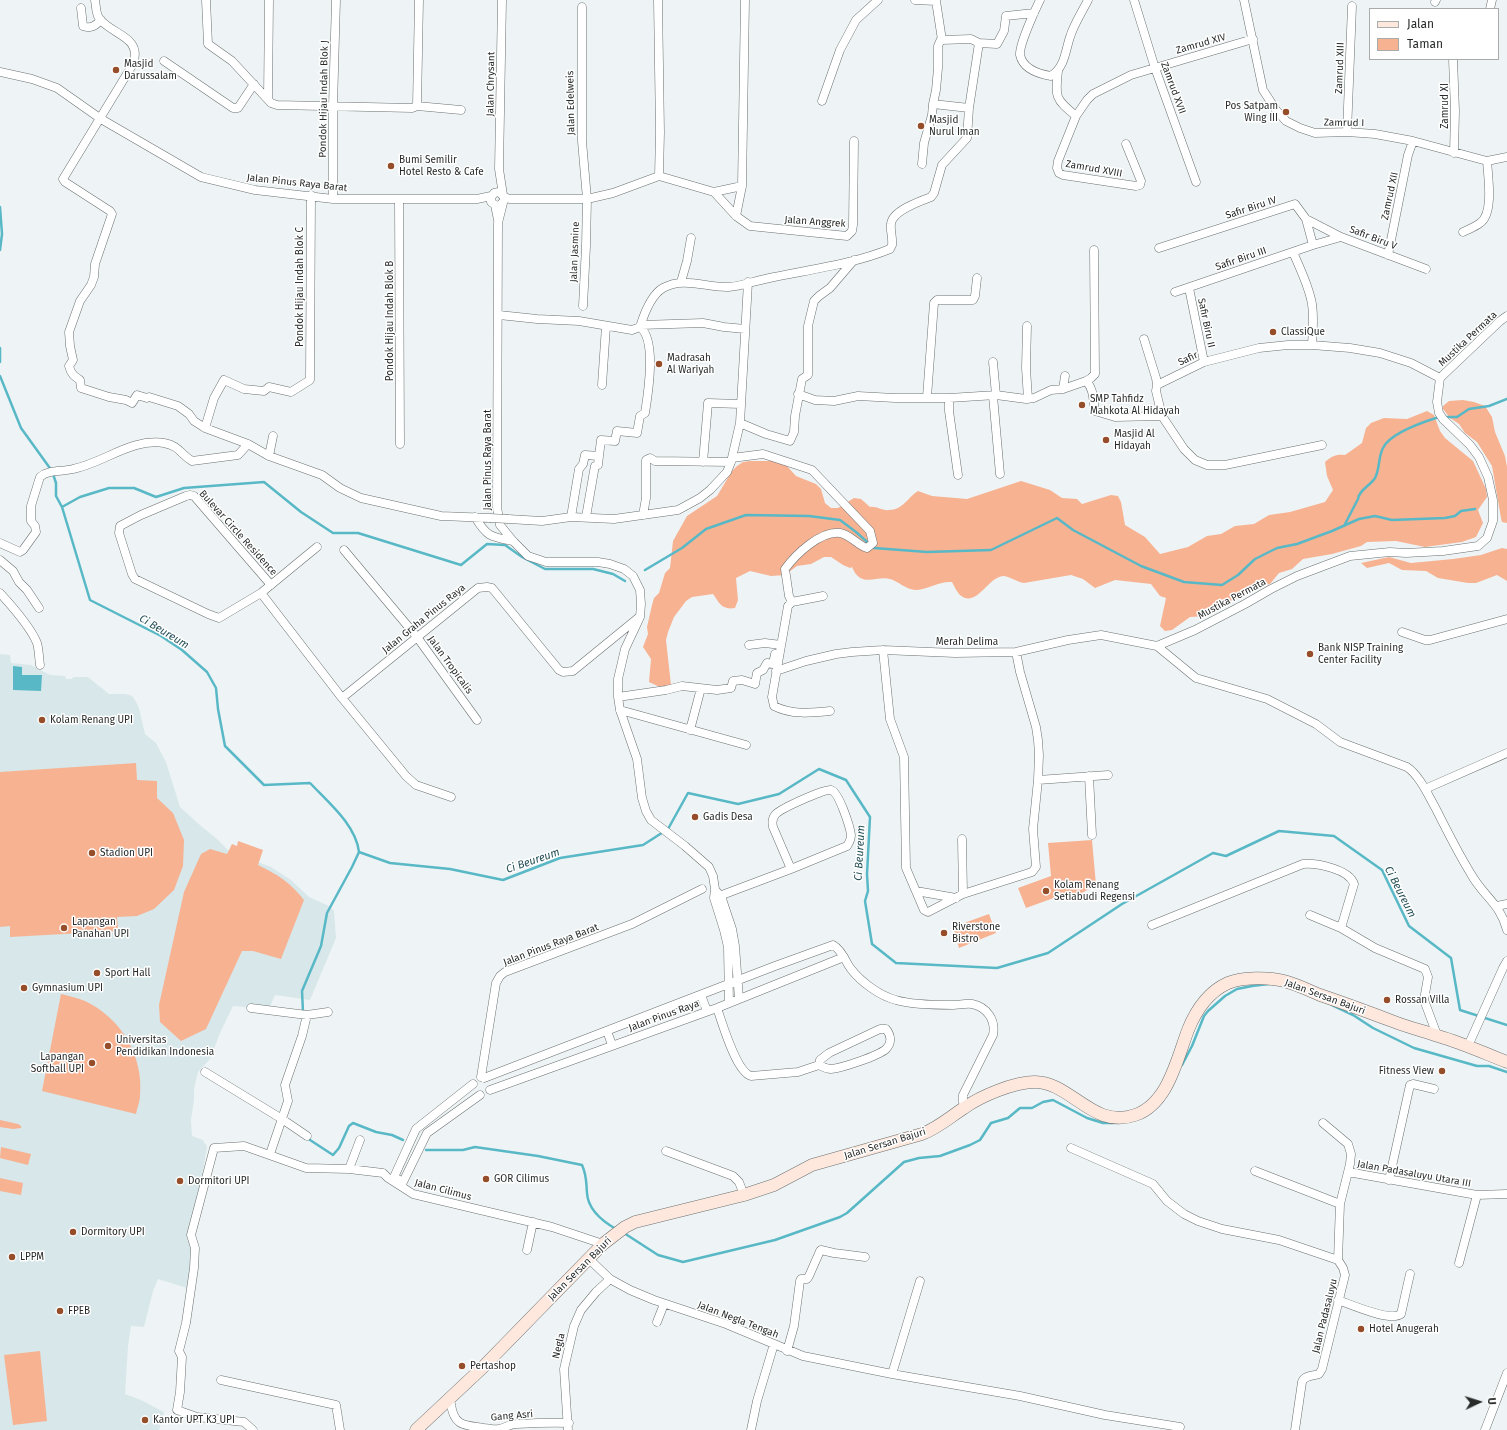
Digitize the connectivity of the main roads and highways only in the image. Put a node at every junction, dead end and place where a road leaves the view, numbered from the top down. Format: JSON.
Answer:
{"nodes":[{"id":1,"x":1507,"y":1062,"type":"edge"},
{"id":2,"x":416,"y":1430,"type":"edge"}],
"edges":[{"from":1,"to":2,"type":"main road","name":"Jalan Sersan Bajuri"}]}
